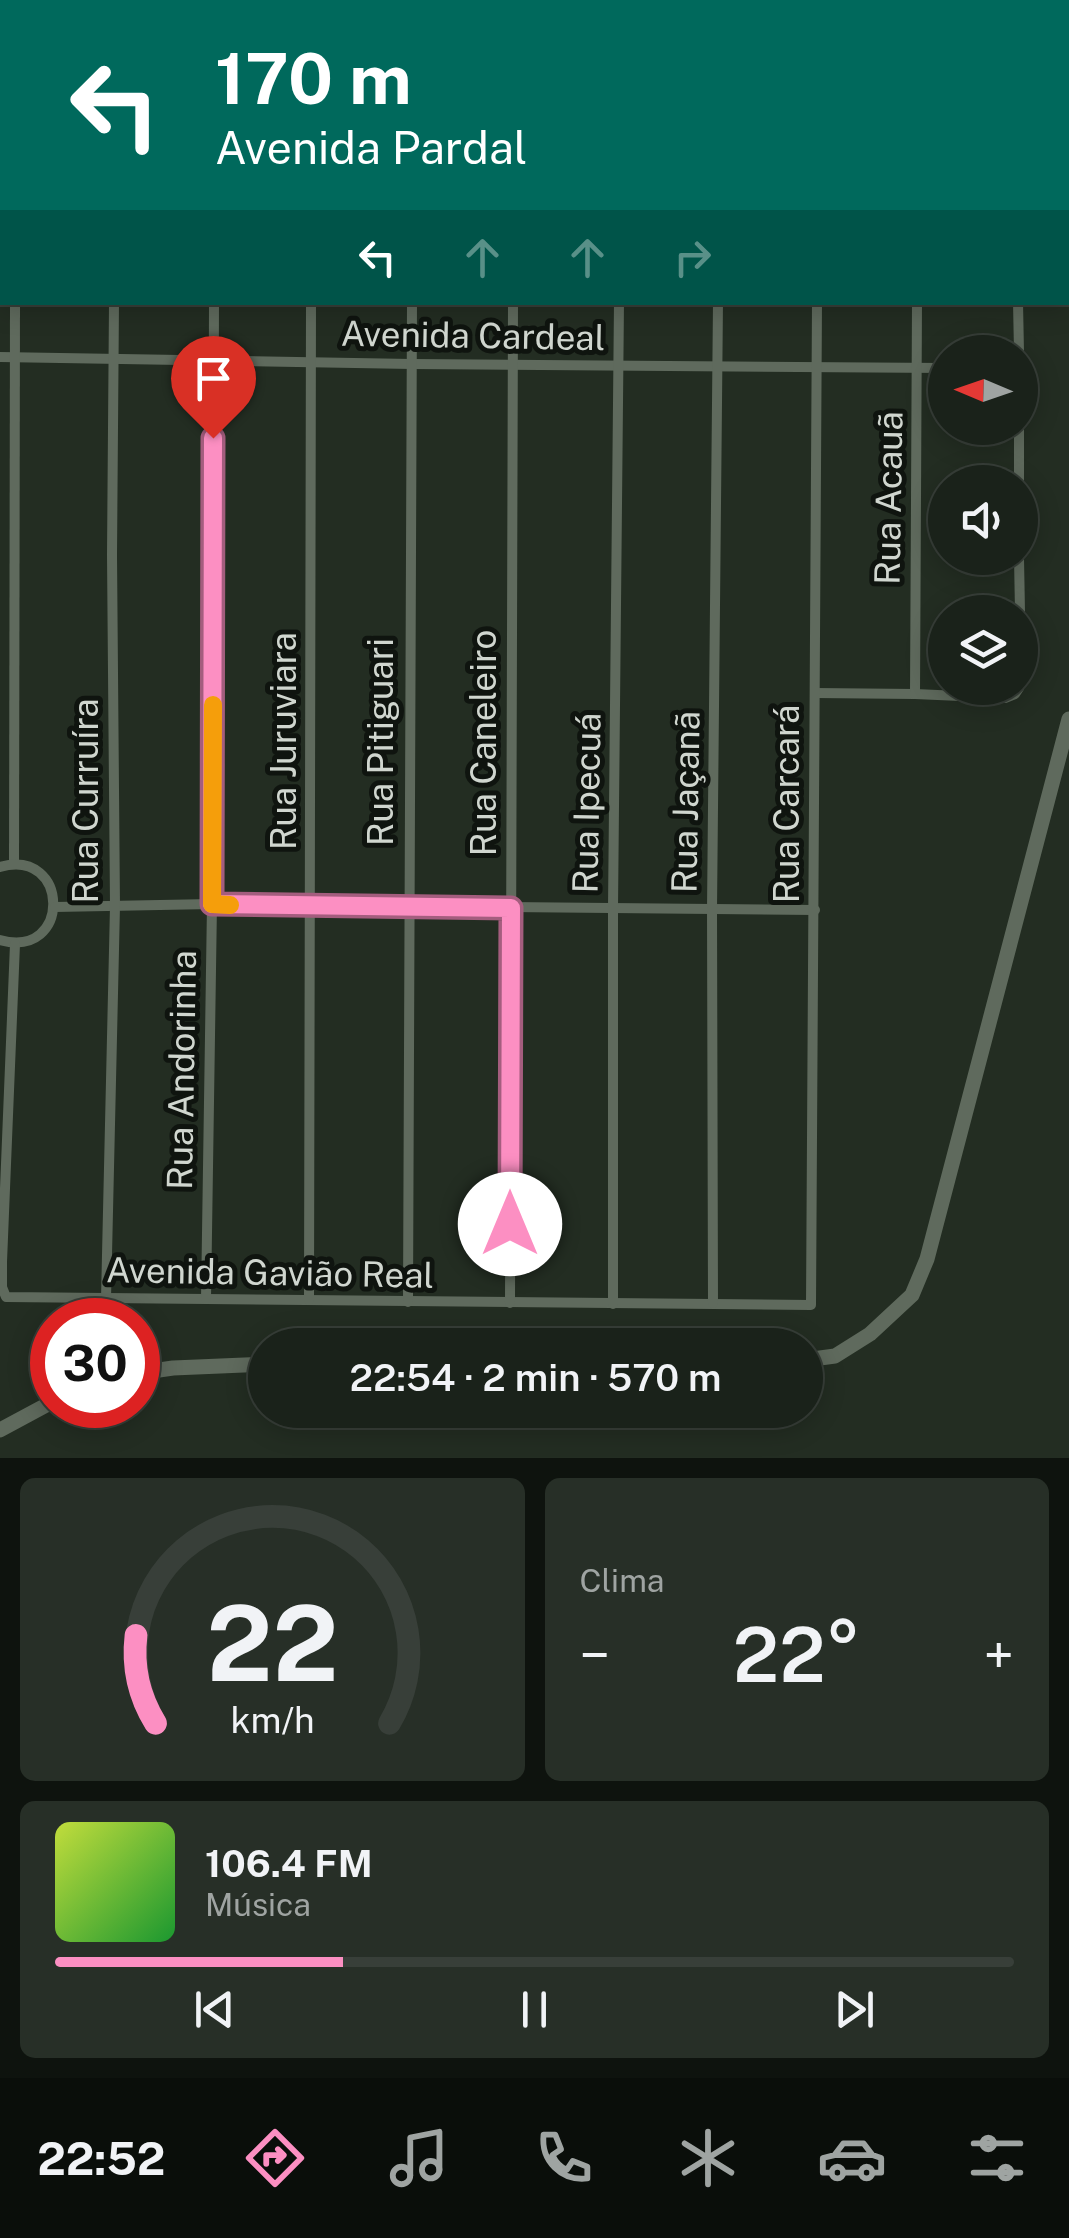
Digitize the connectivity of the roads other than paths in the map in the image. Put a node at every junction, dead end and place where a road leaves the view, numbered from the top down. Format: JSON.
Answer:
{"nodes":[{"id":1,"x":15,"y":305,"type":"edge"},
{"id":2,"x":114,"y":305,"type":"edge"},
{"id":3,"x":214,"y":305,"type":"edge"},
{"id":4,"x":311,"y":305,"type":"edge"},
{"id":5,"x":412,"y":305,"type":"edge"},
{"id":6,"x":513,"y":305,"type":"edge"},
{"id":7,"x":619,"y":305,"type":"edge"},
{"id":8,"x":718,"y":305,"type":"edge"},
{"id":9,"x":817,"y":305,"type":"edge"},
{"id":10,"x":917,"y":305,"type":"edge"},
{"id":11,"x":1018,"y":305,"type":"edge"},
{"id":12,"x":1019,"y":335,"type":"edge"},
{"id":13,"x":0,"y":357,"type":"edge"},
{"id":14,"x":14,"y":357,"type":"junction"},
{"id":15,"x":114,"y":360,"type":"junction"},
{"id":16,"x":214,"y":360,"type":"junction"},
{"id":17,"x":311,"y":361,"type":"junction"},
{"id":18,"x":412,"y":364,"type":"junction"},
{"id":19,"x":513,"y":364,"type":"junction"},
{"id":20,"x":620,"y":365,"type":"junction"},
{"id":21,"x":719,"y":366,"type":"junction"},
{"id":22,"x":818,"y":367,"type":"junction"},
{"id":23,"x":918,"y":368,"type":"junction"},
{"id":24,"x":928,"y":368,"type":"edge"},
{"id":25,"x":815,"y":693,"type":"junction"},
{"id":26,"x":915,"y":694,"type":"junction"},
{"id":27,"x":928,"y":695,"type":"edge"},
{"id":28,"x":1069,"y":718,"type":"edge"},
{"id":29,"x":14,"y":864,"type":"junction"},
{"id":30,"x":0,"y":867,"type":"edge"},
{"id":31,"x":212,"y":904,"type":"junction"},
{"id":32,"x":311,"y":905,"type":"junction"},
{"id":33,"x":115,"y":906,"type":"junction"},
{"id":34,"x":408,"y":906,"type":"junction"},
{"id":35,"x":55,"y":907,"type":"junction"},
{"id":36,"x":511,"y":908,"type":"junction"},
{"id":37,"x":613,"y":908,"type":"junction"},
{"id":38,"x":712,"y":909,"type":"junction"},
{"id":39,"x":815,"y":910,"type":"junction"},
{"id":40,"x":0,"y":940,"type":"edge"},
{"id":41,"x":15,"y":944,"type":"junction"},
{"id":42,"x":3,"y":1113,"type":"edge"},
{"id":43,"x":2,"y":1262,"type":"edge"},
{"id":44,"x":30,"y":1298,"type":"edge"},
{"id":45,"x":106,"y":1298,"type":"edge"},
{"id":46,"x":160,"y":1299,"type":"edge"},
{"id":47,"x":206,"y":1299,"type":"junction"},
{"id":48,"x":309,"y":1300,"type":"junction"},
{"id":49,"x":408,"y":1302,"type":"junction"},
{"id":50,"x":510,"y":1303,"type":"junction"},
{"id":51,"x":714,"y":1303,"type":"junction"},
{"id":52,"x":613,"y":1304,"type":"junction"},
{"id":53,"x":811,"y":1305,"type":"joint"},
{"id":54,"x":823,"y":1358,"type":"edge"},
{"id":55,"x":248,"y":1365,"type":"edge"},
{"id":56,"x":160,"y":1370,"type":"edge"},
{"id":57,"x":30,"y":1414,"type":"edge"},
{"id":58,"x":0,"y":1430,"type":"edge"}],
"edges":[{"from":1,"to":14,"type":"street"},
{"from":2,"to":15,"type":"street","name":"Rua Curruíra"},
{"from":3,"to":16,"type":"street","name":"Rua Andorinha"},
{"from":4,"to":17,"type":"street","name":"Rua Juruviara"},
{"from":5,"to":18,"type":"street","name":"Rua Pitiguari"},
{"from":6,"to":19,"type":"street","name":"Rua Caneleiro"},
{"from":7,"to":20,"type":"street","name":"Rua Ipecuá"},
{"from":8,"to":21,"type":"street","name":"Rua Jaçanã"},
{"from":9,"to":22,"type":"street","name":"Rua Carcará"},
{"from":10,"to":23,"type":"street","name":"Rua Acauã"},
{"from":11,"to":12,"type":"street"},
{"from":13,"to":14,"type":"street","name":"Avenida Cardeal"},
{"from":14,"to":15,"type":"street","name":"Avenida Cardeal"},
{"from":14,"to":29,"type":"street"},
{"from":15,"to":16,"type":"street","name":"Avenida Cardeal"},
{"from":15,"to":33,"type":"street","name":"Rua Curruíra"},
{"from":16,"to":17,"type":"street","name":"Avenida Cardeal"},
{"from":16,"to":31,"type":"street","name":"Rua Andorinha"},
{"from":17,"to":18,"type":"street","name":"Avenida Cardeal"},
{"from":17,"to":32,"type":"street","name":"Rua Juruviara"},
{"from":18,"to":19,"type":"street","name":"Avenida Cardeal"},
{"from":18,"to":34,"type":"street","name":"Rua Pitiguari"},
{"from":19,"to":20,"type":"street","name":"Avenida Cardeal"},
{"from":19,"to":36,"type":"street","name":"Rua Caneleiro"},
{"from":20,"to":21,"type":"street","name":"Avenida Cardeal"},
{"from":20,"to":37,"type":"street","name":"Rua Ipecuá"},
{"from":21,"to":22,"type":"street","name":"Avenida Cardeal"},
{"from":21,"to":38,"type":"street","name":"Rua Jaçanã"},
{"from":22,"to":23,"type":"street","name":"Avenida Cardeal"},
{"from":22,"to":25,"type":"street","name":"Rua Carcará"},
{"from":23,"to":24,"type":"street","name":"Avenida Cardeal"},
{"from":23,"to":26,"type":"street","name":"Rua Acauã"},
{"from":25,"to":26,"type":"street"},
{"from":25,"to":39,"type":"street","name":"Rua Carcará"},
{"from":26,"to":27,"type":"street"},
{"from":28,"to":54,"type":"main road"},
{"from":29,"to":30,"type":"street"},
{"from":29,"to":35,"type":"street"},
{"from":31,"to":32,"type":"street"},
{"from":31,"to":33,"type":"street"},
{"from":31,"to":47,"type":"street","name":"Rua Andorinha"},
{"from":32,"to":34,"type":"street"},
{"from":32,"to":48,"type":"street","name":"Rua Juruviara"},
{"from":33,"to":35,"type":"street"},
{"from":33,"to":45,"type":"street","name":"Rua Curruíra"},
{"from":34,"to":36,"type":"street"},
{"from":34,"to":49,"type":"street","name":"Rua Pitiguari"},
{"from":35,"to":41,"type":"street"},
{"from":36,"to":37,"type":"street"},
{"from":36,"to":50,"type":"street","name":"Rua Caneleiro"},
{"from":37,"to":38,"type":"street"},
{"from":37,"to":52,"type":"street","name":"Rua Ipecuá"},
{"from":38,"to":39,"type":"street"},
{"from":38,"to":51,"type":"street","name":"Rua Jaçanã"},
{"from":39,"to":53,"type":"street","name":"Rua Carcará"},
{"from":40,"to":41,"type":"street"},
{"from":41,"to":42,"type":"street"},
{"from":42,"to":43,"type":"street"},
{"from":43,"to":44,"type":"street","name":"Avenida Gavião Real"},
{"from":46,"to":47,"type":"street","name":"Avenida Gavião Real"},
{"from":47,"to":48,"type":"street","name":"Avenida Gavião Real"},
{"from":48,"to":49,"type":"street","name":"Avenida Gavião Real"},
{"from":49,"to":50,"type":"street","name":"Avenida Gavião Real"},
{"from":50,"to":52,"type":"street","name":"Avenida Gavião Real"},
{"from":51,"to":52,"type":"street","name":"Avenida Gavião Real"},
{"from":51,"to":53,"type":"street","name":"Avenida Gavião Real"},
{"from":55,"to":56,"type":"main road"},
{"from":57,"to":58,"type":"main road"}]}
